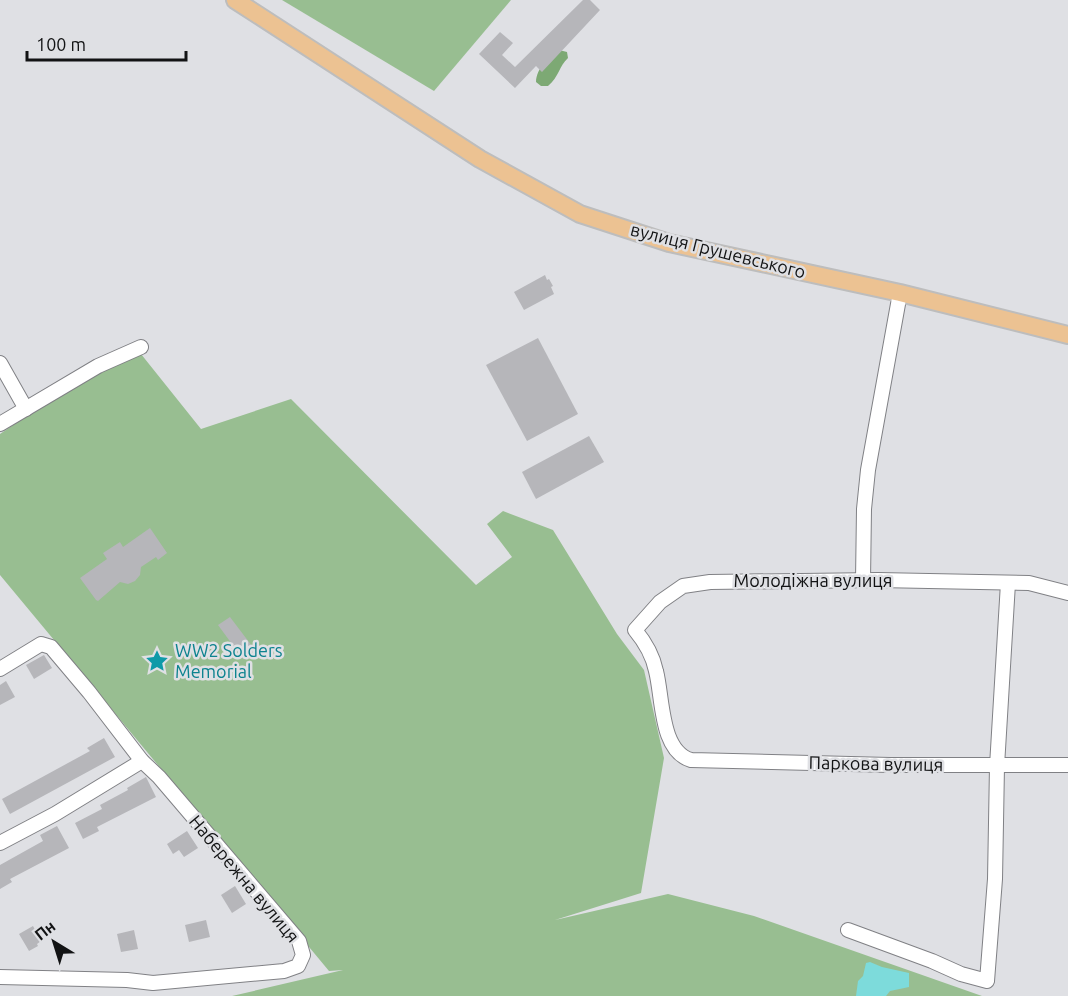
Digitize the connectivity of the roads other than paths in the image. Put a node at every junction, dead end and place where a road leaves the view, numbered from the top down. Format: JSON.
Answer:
{"nodes":[{"id":1,"x":235,"y":0,"type":"edge"},
{"id":2,"x":900,"y":293,"type":"junction"},
{"id":3,"x":1068,"y":335,"type":"edge"},
{"id":4,"x":141,"y":347,"type":"dead end"},
{"id":5,"x":0,"y":363,"type":"edge"},
{"id":6,"x":26,"y":408,"type":"junction"},
{"id":7,"x":0,"y":424,"type":"edge"},
{"id":8,"x":862,"y":580,"type":"junction"},
{"id":9,"x":1008,"y":583,"type":"junction"},
{"id":10,"x":1068,"y":593,"type":"edge"},
{"id":11,"x":0,"y":669,"type":"edge"},
{"id":12,"x":685,"y":758,"type":"joint"},
{"id":13,"x":142,"y":761,"type":"junction"},
{"id":14,"x":1068,"y":765,"type":"edge"},
{"id":15,"x":997,"y":766,"type":"junction"},
{"id":16,"x":0,"y":843,"type":"edge"},
{"id":17,"x":848,"y":930,"type":"dead end"},
{"id":18,"x":0,"y":977,"type":"edge"}],
"edges":[{"from":1,"to":2,"type":"main road","name":"вулиця Грушевського"},
{"from":2,"to":3,"type":"main road","name":"вулиця Грушевського"},
{"from":2,"to":8,"type":"street"},
{"from":4,"to":6,"type":"street"},
{"from":5,"to":6,"type":"street"},
{"from":6,"to":7,"type":"street"},
{"from":8,"to":9,"type":"street","name":"Молодіжна вулиця"},
{"from":8,"to":12,"type":"street","name":"Молодіжна вулиця"},
{"from":9,"to":10,"type":"street","name":"Молодіжна вулиця"},
{"from":9,"to":15,"type":"street"},
{"from":11,"to":13,"type":"street"},
{"from":12,"to":15,"type":"street","name":"Паркова вулиця"},
{"from":13,"to":16,"type":"street"},
{"from":13,"to":18,"type":"street","name":"Набережна вулиця"},
{"from":14,"to":15,"type":"street","name":"Паркова вулиця"},
{"from":15,"to":17,"type":"street"}]}
